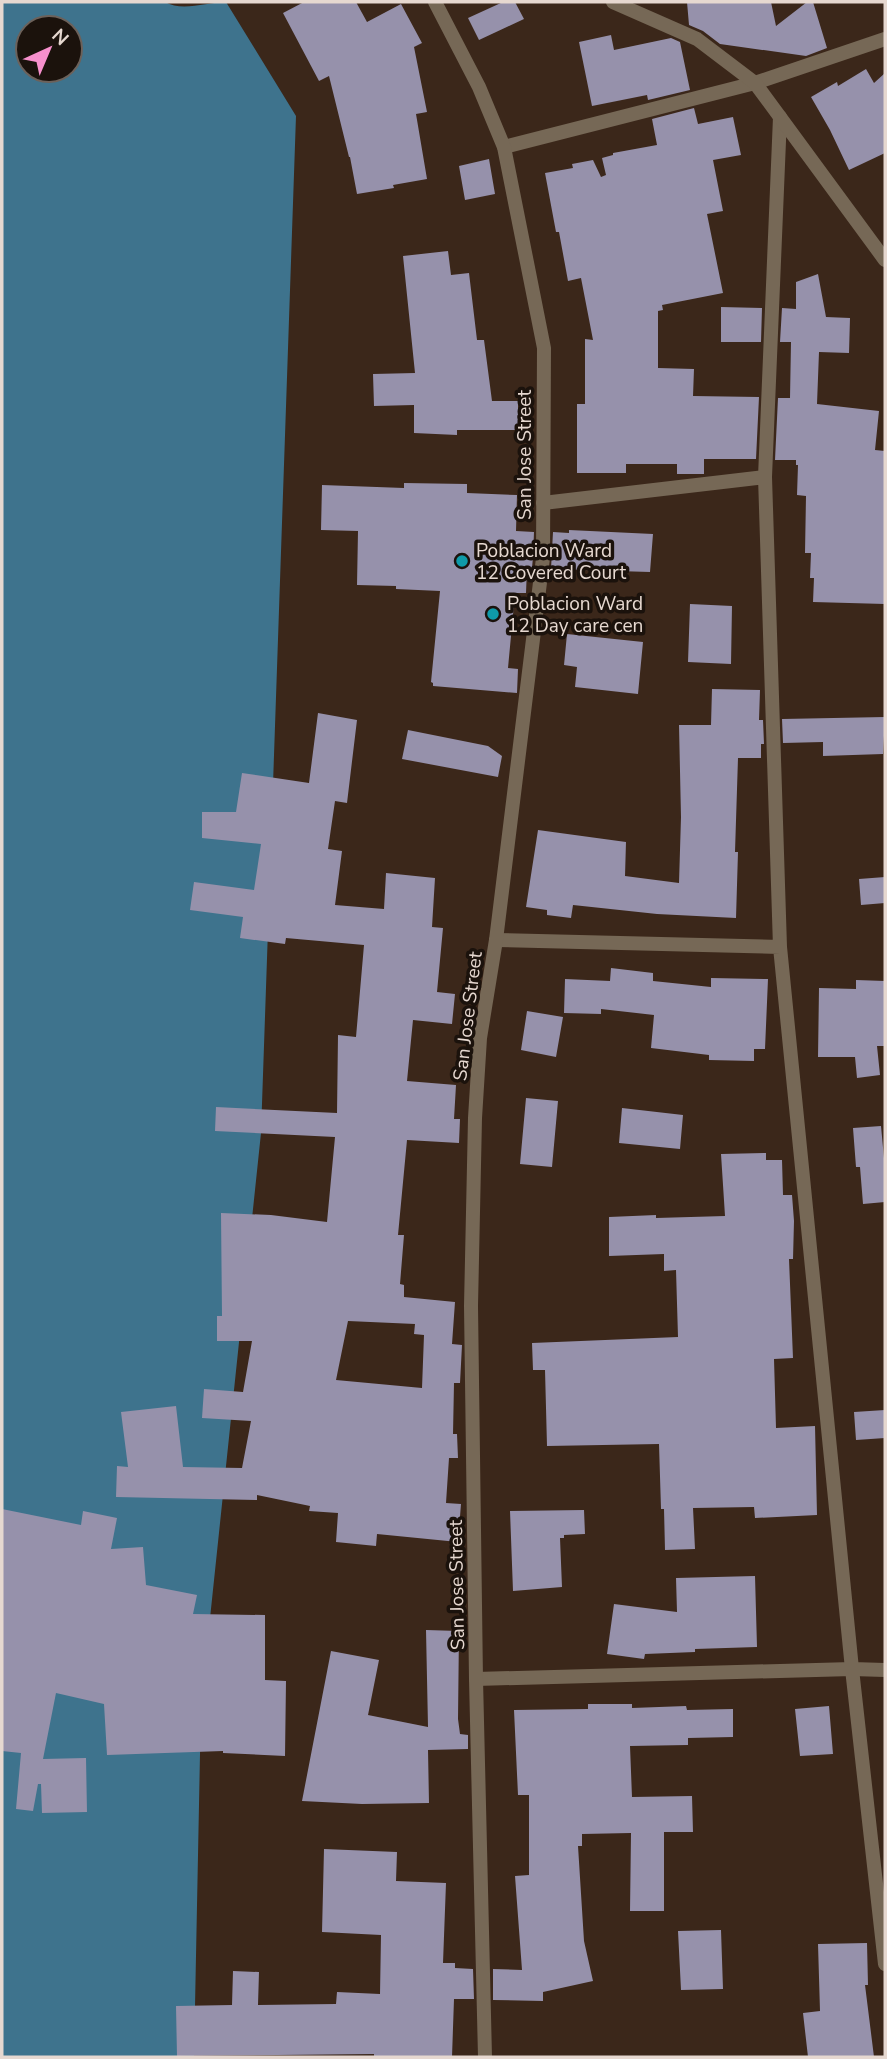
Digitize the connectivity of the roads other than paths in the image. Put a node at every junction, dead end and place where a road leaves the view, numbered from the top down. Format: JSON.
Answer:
{"nodes":[{"id":1,"x":435,"y":2,"type":"edge"},
{"id":2,"x":613,"y":2,"type":"edge"},
{"id":3,"x":885,"y":39,"type":"edge"},
{"id":4,"x":755,"y":83,"type":"junction"},
{"id":5,"x":780,"y":117,"type":"junction"},
{"id":6,"x":504,"y":147,"type":"junction"},
{"id":7,"x":885,"y":260,"type":"edge"},
{"id":8,"x":765,"y":477,"type":"junction"},
{"id":9,"x":543,"y":503,"type":"junction"},
{"id":10,"x":496,"y":940,"type":"junction"},
{"id":11,"x":780,"y":947,"type":"junction"},
{"id":12,"x":852,"y":1669,"type":"junction"},
{"id":13,"x":885,"y":1670,"type":"edge"},
{"id":14,"x":477,"y":1679,"type":"junction"},
{"id":15,"x":885,"y":1964,"type":"edge"},
{"id":16,"x":485,"y":2057,"type":"edge"}],
"edges":[{"from":1,"to":6,"type":"street","name":"San Jose Street"},
{"from":2,"to":4,"type":"street"},
{"from":3,"to":4,"type":"street"},
{"from":4,"to":5,"type":"street"},
{"from":4,"to":6,"type":"street"},
{"from":5,"to":7,"type":"street"},
{"from":5,"to":8,"type":"street"},
{"from":6,"to":9,"type":"street","name":"San Jose Street"},
{"from":8,"to":9,"type":"street"},
{"from":8,"to":11,"type":"street"},
{"from":9,"to":10,"type":"street","name":"San Jose Street"},
{"from":10,"to":11,"type":"street"},
{"from":10,"to":14,"type":"street","name":"San Jose Street"},
{"from":11,"to":12,"type":"street"},
{"from":12,"to":13,"type":"street"},
{"from":12,"to":14,"type":"street"},
{"from":12,"to":15,"type":"street"},
{"from":14,"to":16,"type":"street","name":"San Jose Street"}]}
